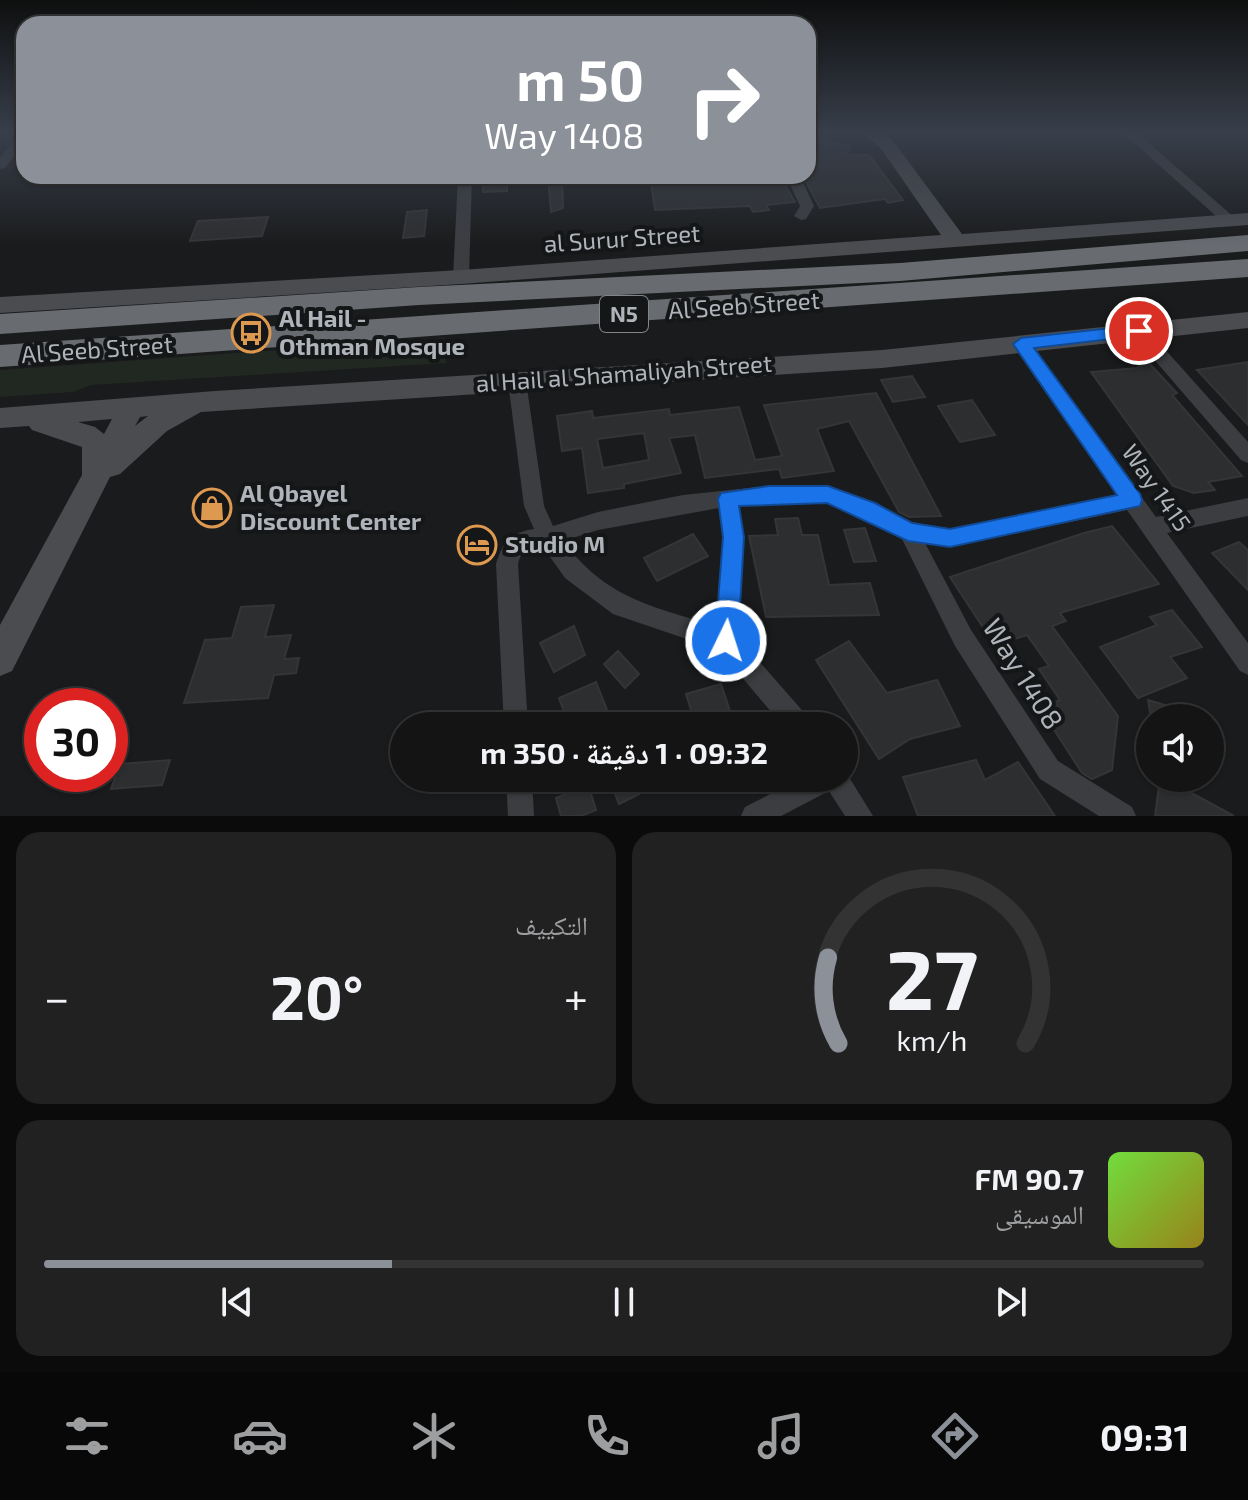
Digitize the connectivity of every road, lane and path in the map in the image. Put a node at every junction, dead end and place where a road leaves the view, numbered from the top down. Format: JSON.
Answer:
{"nodes":[{"id":1,"x":905,"y":170,"type":"edge"},
{"id":2,"x":1176,"y":170,"type":"edge"},
{"id":3,"x":465,"y":184,"type":"edge"},
{"id":4,"x":797,"y":184,"type":"edge"},
{"id":5,"x":801,"y":216,"type":"dead end"},
{"id":6,"x":1239,"y":220,"type":"edge"},
{"id":7,"x":957,"y":242,"type":"junction"},
{"id":8,"x":1248,"y":243,"type":"edge"},
{"id":9,"x":1248,"y":268,"type":"edge"},
{"id":10,"x":461,"y":277,"type":"junction"},
{"id":11,"x":0,"y":305,"type":"edge"},
{"id":12,"x":1245,"y":323,"type":"edge"},
{"id":13,"x":0,"y":324,"type":"edge"},
{"id":14,"x":1139,"y":331,"type":"junction"},
{"id":15,"x":1021,"y":344,"type":"junction"},
{"id":16,"x":0,"y":356,"type":"edge"},
{"id":17,"x":517,"y":381,"type":"junction"},
{"id":18,"x":215,"y":401,"type":"junction"},
{"id":19,"x":132,"y":407,"type":"junction"},
{"id":20,"x":9,"y":418,"type":"edge"},
{"id":21,"x":1248,"y":455,"type":"edge"},
{"id":22,"x":96,"y":479,"type":"junction"},
{"id":23,"x":728,"y":499,"type":"junction"},
{"id":24,"x":1132,"y":500,"type":"junction"},
{"id":25,"x":1248,"y":507,"type":"edge"},
{"id":26,"x":1151,"y":527,"type":"junction"},
{"id":27,"x":908,"y":531,"type":"junction"},
{"id":28,"x":548,"y":537,"type":"junction"},
{"id":29,"x":726,"y":641,"type":"junction"},
{"id":30,"x":0,"y":659,"type":"edge"},
{"id":31,"x":1248,"y":663,"type":"edge"},
{"id":32,"x":515,"y":712,"type":"edge"},
{"id":33,"x":787,"y":712,"type":"edge"},
{"id":34,"x":520,"y":792,"type":"edge"},
{"id":35,"x":801,"y":792,"type":"edge"},
{"id":36,"x":844,"y":792,"type":"edge"},
{"id":37,"x":521,"y":816,"type":"edge"},
{"id":38,"x":754,"y":816,"type":"edge"},
{"id":39,"x":860,"y":816,"type":"edge"},
{"id":40,"x":1123,"y":816,"type":"edge"}],
"edges":[{"from":1,"to":7,"type":"street"},
{"from":2,"to":6,"type":"street"},
{"from":3,"to":10,"type":"street"},
{"from":4,"to":5,"type":"street"},
{"from":6,"to":7,"type":"street","name":"al Surur Street"},
{"from":7,"to":10,"type":"street","name":"al Surur Street"},
{"from":8,"to":13,"type":"highway","name":"Al Seeb Street","number":"N5"},
{"from":9,"to":16,"type":"highway","name":"Al Seeb Street","number":"N5"},
{"from":10,"to":11,"type":"street","name":"al Surur Street"},
{"from":12,"to":14,"type":"street","name":"al Hail al Shamaliyah Street"},
{"from":14,"to":15,"type":"street","name":"al Hail al Shamaliyah Street"},
{"from":14,"to":21,"type":"street"},
{"from":15,"to":17,"type":"street","name":"al Hail al Shamaliyah Street"},
{"from":15,"to":24,"type":"street","name":"Way 1415"},
{"from":17,"to":18,"type":"street","name":"al Hail al Shamaliyah Street"},
{"from":17,"to":28,"type":"street"},
{"from":18,"to":19,"type":"street","name":"al Hail al Shamaliyah Street"},
{"from":18,"to":22,"type":"street"},
{"from":19,"to":20,"type":"street","name":"al Hail al Shamaliyah Street"},
{"from":19,"to":22,"type":"street"},
{"from":20,"to":22,"type":"street"},
{"from":22,"to":30,"type":"street"},
{"from":23,"to":27,"type":"street"},
{"from":23,"to":28,"type":"street"},
{"from":23,"to":29,"type":"street"},
{"from":24,"to":26,"type":"street","name":"Way 1415"},
{"from":24,"to":27,"type":"street"},
{"from":25,"to":26,"type":"street"},
{"from":26,"to":31,"type":"street","name":"Way 1415"},
{"from":27,"to":40,"type":"street","name":"Way 1408"},
{"from":28,"to":29,"type":"street"},
{"from":28,"to":32,"type":"street"},
{"from":29,"to":33,"type":"street"},
{"from":34,"to":37,"type":"street"},
{"from":35,"to":38,"type":"street"},
{"from":36,"to":39,"type":"street"}]}
